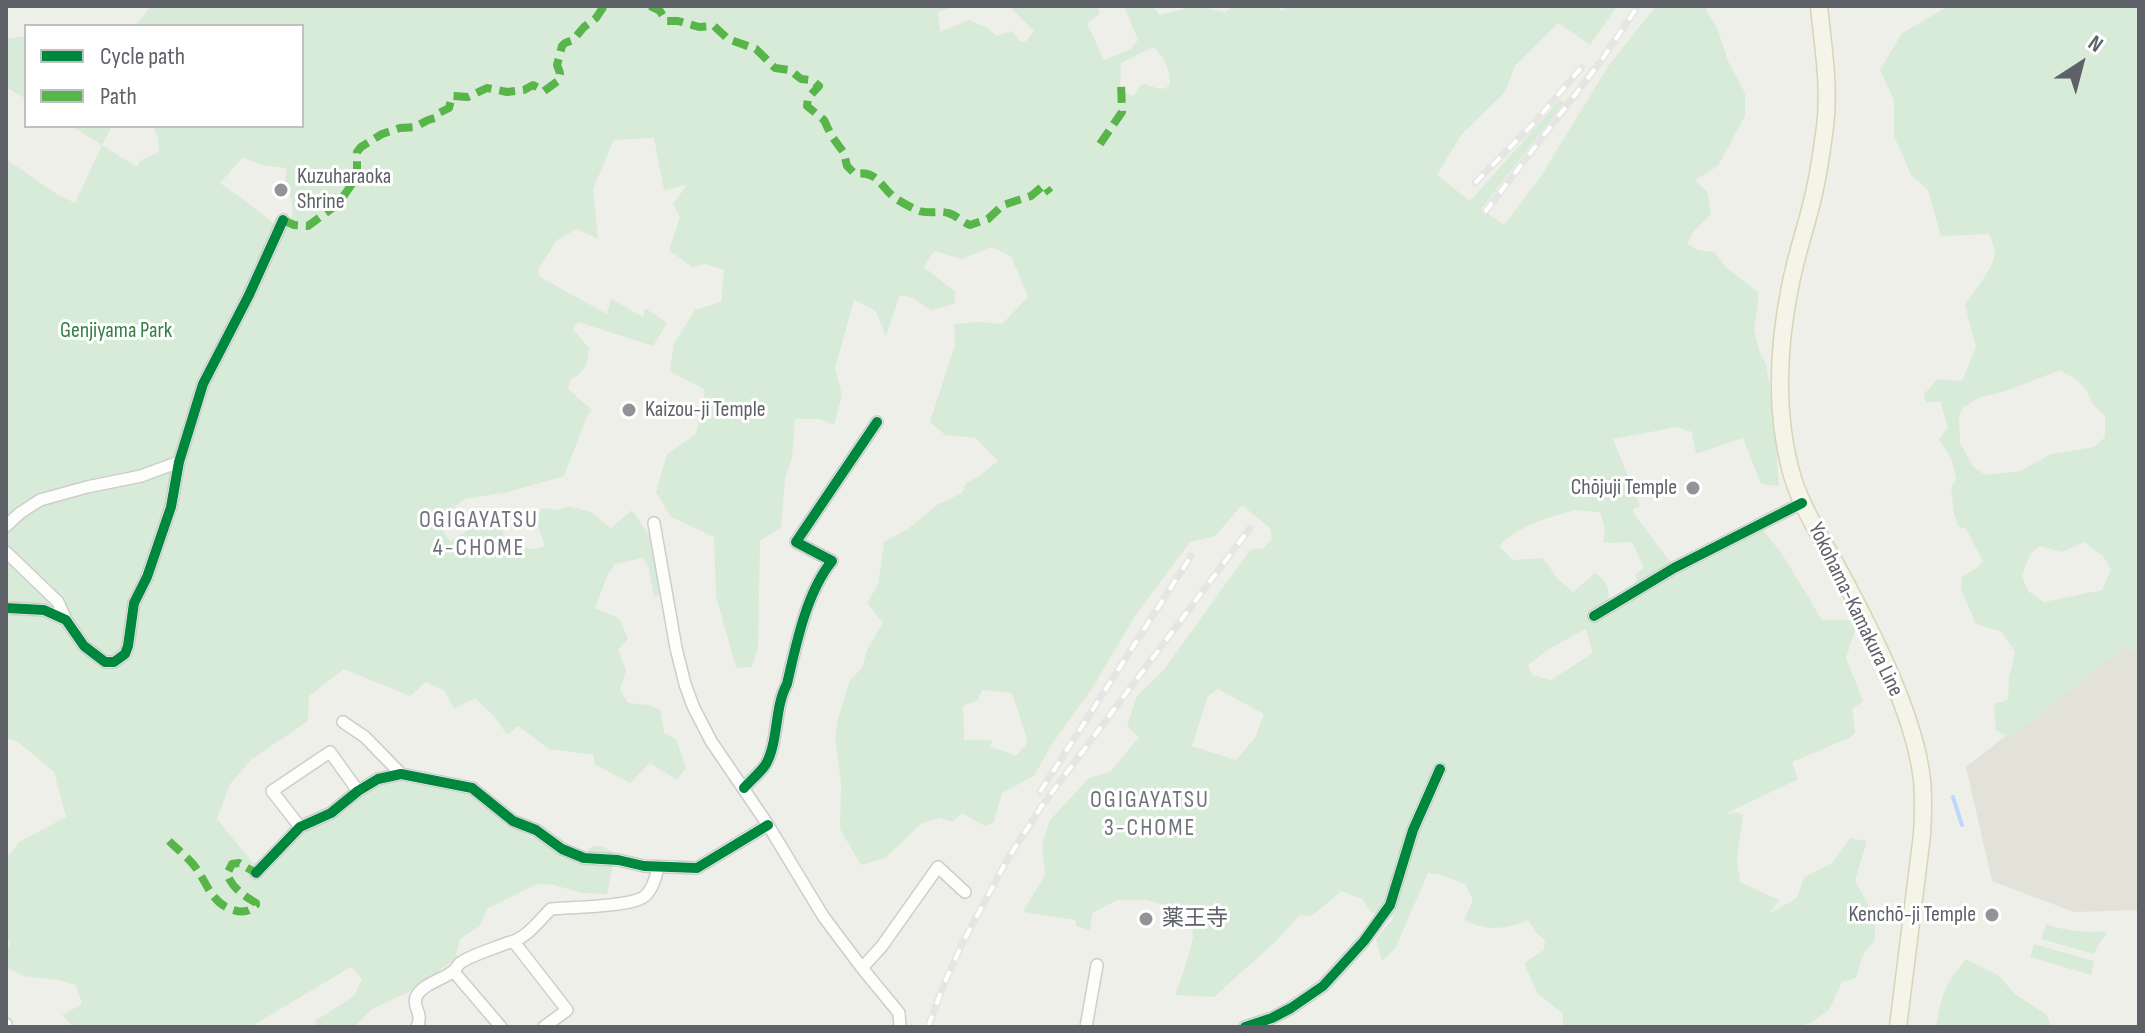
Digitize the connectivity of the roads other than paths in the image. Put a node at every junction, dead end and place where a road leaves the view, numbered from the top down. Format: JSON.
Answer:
{"nodes":[{"id":1,"x":1819,"y":6,"type":"edge"},
{"id":2,"x":283,"y":220,"type":"dead end"},
{"id":3,"x":877,"y":422,"type":"dead end"},
{"id":4,"x":179,"y":462,"type":"junction"},
{"id":5,"x":1802,"y":503,"type":"junction"},
{"id":6,"x":654,"y":523,"type":"dead end"},
{"id":7,"x":6,"y":526,"type":"edge"},
{"id":8,"x":6,"y":552,"type":"edge"},
{"id":9,"x":6,"y":608,"type":"edge"},
{"id":10,"x":1594,"y":616,"type":"dead end"},
{"id":11,"x":66,"y":620,"type":"junction"},
{"id":12,"x":343,"y":722,"type":"dead end"},
{"id":13,"x":1440,"y":769,"type":"dead end"},
{"id":14,"x":401,"y":774,"type":"junction"},
{"id":15,"x":744,"y":788,"type":"junction"},
{"id":16,"x":358,"y":791,"type":"junction"},
{"id":17,"x":768,"y":825,"type":"junction"},
{"id":18,"x":300,"y":827,"type":"junction"},
{"id":19,"x":658,"y":867,"type":"junction"},
{"id":20,"x":256,"y":873,"type":"dead end"},
{"id":21,"x":965,"y":892,"type":"dead end"},
{"id":22,"x":514,"y":942,"type":"junction"},
{"id":23,"x":1097,"y":965,"type":"dead end"},
{"id":24,"x":862,"y":968,"type":"junction"},
{"id":25,"x":454,"y":972,"type":"junction"},
{"id":26,"x":419,"y":1026,"type":"edge"},
{"id":27,"x":501,"y":1027,"type":"edge"},
{"id":28,"x":544,"y":1027,"type":"edge"},
{"id":29,"x":900,"y":1027,"type":"edge"},
{"id":30,"x":1086,"y":1027,"type":"edge"},
{"id":31,"x":1245,"y":1027,"type":"edge"},
{"id":32,"x":1898,"y":1027,"type":"edge"}],
"edges":[{"from":1,"to":5,"type":"main road","name":"Yokohama-Kamakura Line"},
{"from":2,"to":4,"type":"street"},
{"from":3,"to":15,"type":"street"},
{"from":4,"to":7,"type":"street"},
{"from":4,"to":11,"type":"street"},
{"from":5,"to":10,"type":"street"},
{"from":5,"to":32,"type":"main road","name":"Yokohama-Kamakura Line"},
{"from":6,"to":15,"type":"street"},
{"from":8,"to":11,"type":"street"},
{"from":9,"to":11,"type":"street"},
{"from":12,"to":14,"type":"street"},
{"from":13,"to":31,"type":"street"},
{"from":14,"to":16,"type":"street"},
{"from":14,"to":19,"type":"street"},
{"from":15,"to":17,"type":"street"},
{"from":16,"to":18,"type":"street"},
{"from":16,"to":18,"type":"street"},
{"from":17,"to":19,"type":"street"},
{"from":17,"to":24,"type":"street"},
{"from":18,"to":20,"type":"street"},
{"from":19,"to":22,"type":"street"},
{"from":21,"to":24,"type":"street"},
{"from":22,"to":25,"type":"street"},
{"from":22,"to":28,"type":"street"},
{"from":23,"to":30,"type":"street"},
{"from":24,"to":29,"type":"street"},
{"from":25,"to":26,"type":"street"},
{"from":25,"to":27,"type":"street"}]}
